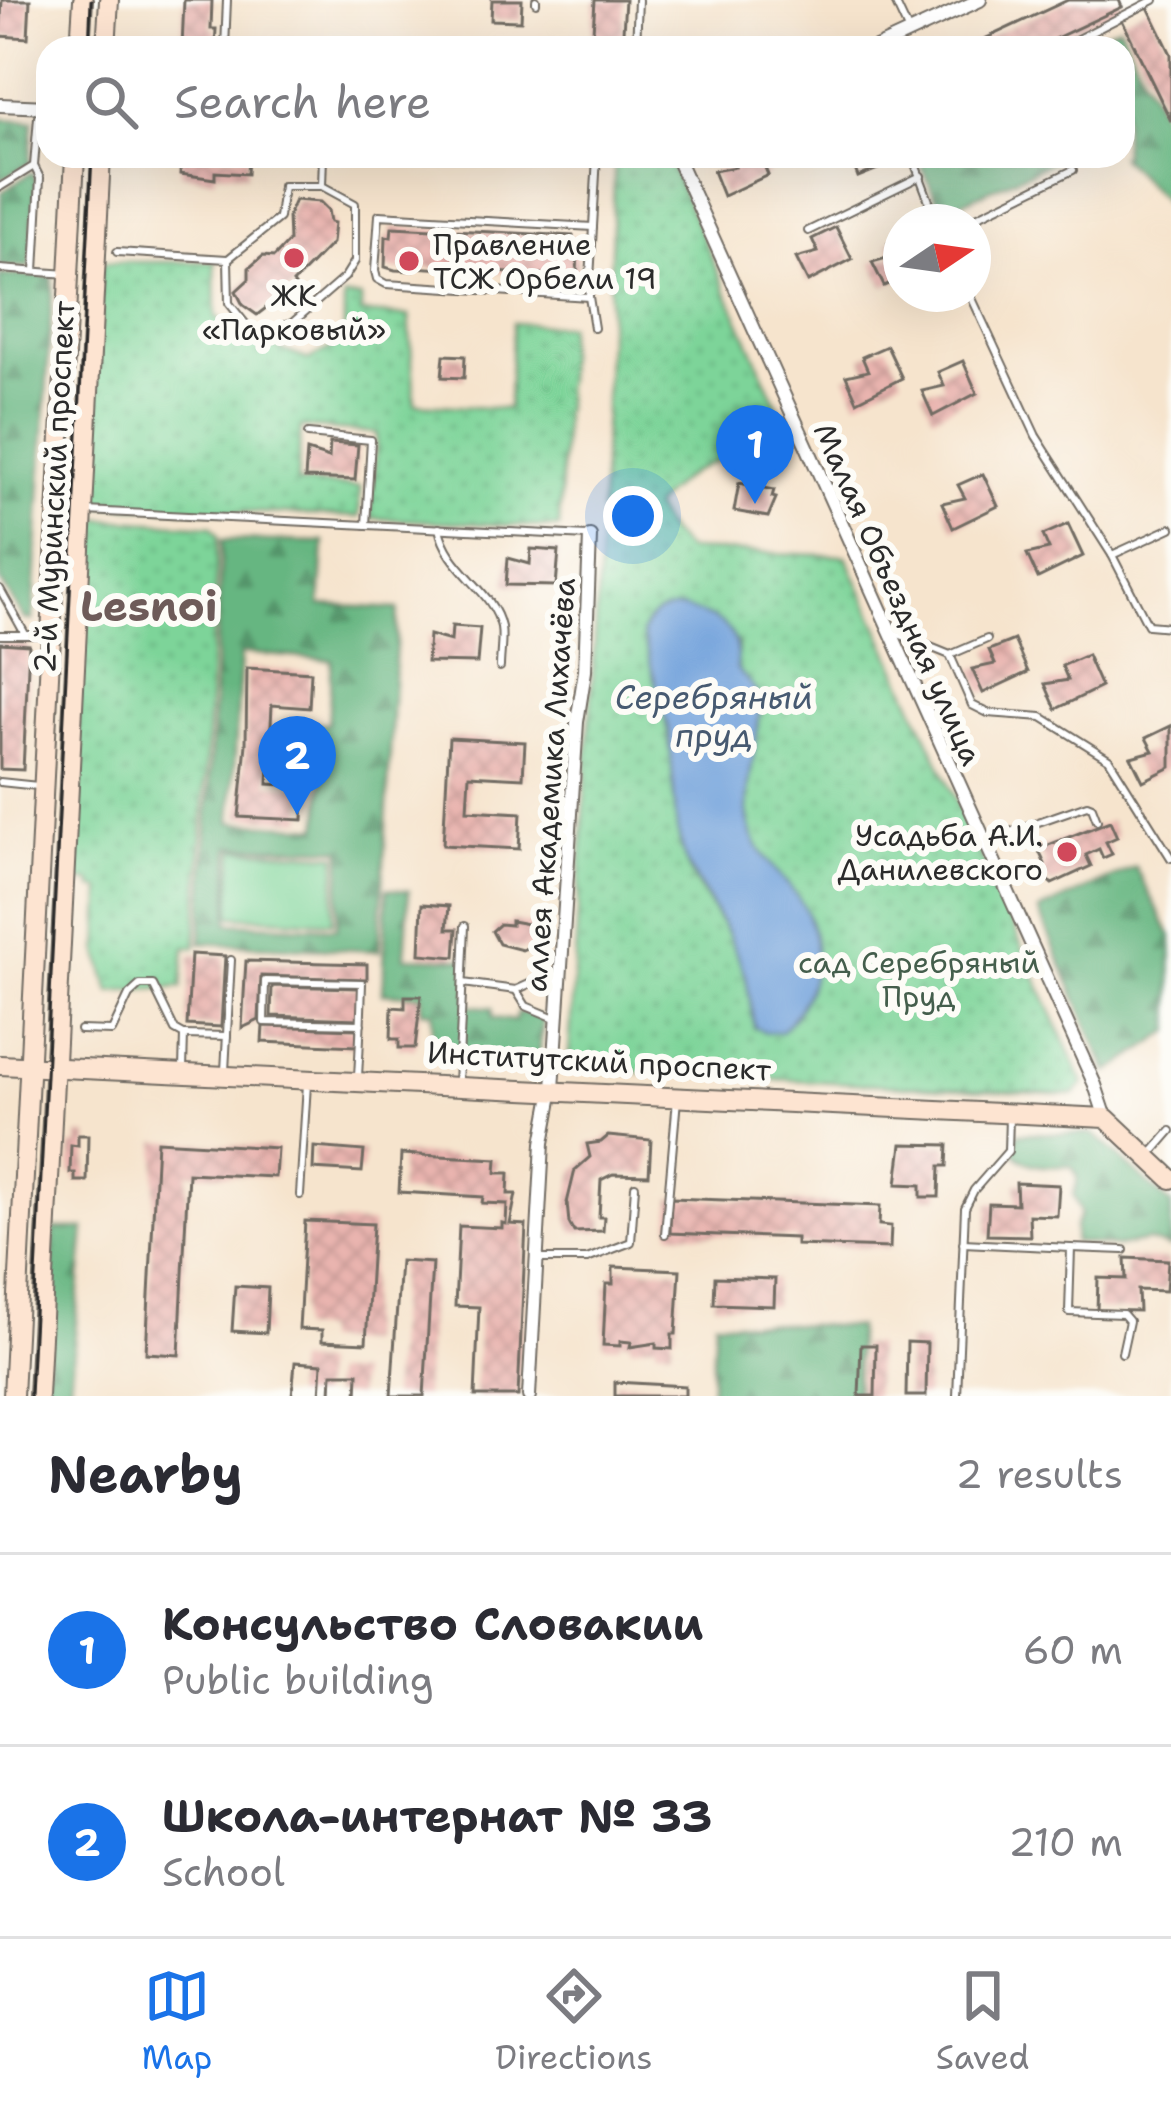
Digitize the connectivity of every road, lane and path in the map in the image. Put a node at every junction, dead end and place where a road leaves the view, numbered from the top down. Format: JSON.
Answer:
{"nodes":[{"id":1,"x":83,"y":0,"type":"edge"},
{"id":2,"x":109,"y":0,"type":"edge"},
{"id":3,"x":227,"y":0,"type":"edge"},
{"id":4,"x":638,"y":0,"type":"edge"},
{"id":5,"x":894,"y":0,"type":"edge"},
{"id":6,"x":980,"y":0,"type":"edge"},
{"id":7,"x":1154,"y":0,"type":"edge"},
{"id":8,"x":909,"y":32,"type":"junction"},
{"id":9,"x":81,"y":36,"type":"edge"},
{"id":10,"x":107,"y":36,"type":"edge"},
{"id":11,"x":226,"y":36,"type":"edge"},
{"id":12,"x":636,"y":36,"type":"edge"},
{"id":13,"x":901,"y":36,"type":"edge"},
{"id":14,"x":1084,"y":36,"type":"edge"},
{"id":15,"x":0,"y":105,"type":"edge"},
{"id":16,"x":36,"y":111,"type":"edge"},
{"id":17,"x":36,"y":154,"type":"edge"},
{"id":18,"x":34,"y":166,"type":"junction"},
{"id":19,"x":74,"y":168,"type":"edge"},
{"id":20,"x":100,"y":168,"type":"edge"},
{"id":21,"x":323,"y":168,"type":"edge"},
{"id":22,"x":596,"y":168,"type":"edge"},
{"id":23,"x":681,"y":168,"type":"edge"},
{"id":24,"x":917,"y":168,"type":"edge"},
{"id":25,"x":1073,"y":170,"type":"dead end"},
{"id":26,"x":921,"y":176,"type":"junction"},
{"id":27,"x":2,"y":185,"type":"edge"},
{"id":28,"x":322,"y":186,"type":"junction"},
{"id":29,"x":931,"y":204,"type":"edge"},
{"id":30,"x":991,"y":210,"type":"edge"},
{"id":31,"x":593,"y":227,"type":"junction"},
{"id":32,"x":808,"y":231,"type":"dead end"},
{"id":33,"x":117,"y":252,"type":"dead end"},
{"id":34,"x":228,"y":259,"type":"junction"},
{"id":35,"x":0,"y":269,"type":"edge"},
{"id":36,"x":35,"y":272,"type":"junction"},
{"id":37,"x":69,"y":274,"type":"junction"},
{"id":38,"x":589,"y":297,"type":"junction"},
{"id":39,"x":978,"y":312,"type":"edge"},
{"id":40,"x":594,"y":328,"type":"dead end"},
{"id":41,"x":308,"y":434,"type":"dead end"},
{"id":42,"x":83,"y":511,"type":"junction"},
{"id":43,"x":366,"y":525,"type":"junction"},
{"id":44,"x":439,"y":528,"type":"junction"},
{"id":45,"x":1171,"y":529,"type":"edge"},
{"id":46,"x":590,"y":536,"type":"joint"},
{"id":47,"x":1112,"y":555,"type":"junction"},
{"id":48,"x":0,"y":589,"type":"edge"},
{"id":49,"x":1171,"y":627,"type":"edge"},
{"id":50,"x":888,"y":630,"type":"junction"},
{"id":51,"x":26,"y":634,"type":"junction"},
{"id":52,"x":51,"y":634,"type":"junction"},
{"id":53,"x":0,"y":635,"type":"edge"},
{"id":54,"x":987,"y":639,"type":"dead end"},
{"id":55,"x":950,"y":655,"type":"junction"},
{"id":56,"x":500,"y":667,"type":"dead end"},
{"id":57,"x":0,"y":782,"type":"edge"},
{"id":58,"x":44,"y":786,"type":"junction"},
{"id":59,"x":1097,"y":820,"type":"dead end"},
{"id":60,"x":982,"y":842,"type":"junction"},
{"id":61,"x":1171,"y":858,"type":"edge"},
{"id":62,"x":465,"y":926,"type":"dead end"},
{"id":63,"x":231,"y":960,"type":"dead end"},
{"id":64,"x":560,"y":979,"type":"junction"},
{"id":65,"x":463,"y":983,"type":"junction"},
{"id":66,"x":516,"y":990,"type":"junction"},
{"id":67,"x":558,"y":1018,"type":"junction"},
{"id":68,"x":361,"y":1024,"type":"junction"},
{"id":69,"x":80,"y":1030,"type":"dead end"},
{"id":70,"x":184,"y":1035,"type":"junction"},
{"id":71,"x":227,"y":1036,"type":"junction"},
{"id":72,"x":0,"y":1064,"type":"edge"},
{"id":73,"x":29,"y":1066,"type":"junction"},
{"id":74,"x":55,"y":1067,"type":"junction"},
{"id":75,"x":183,"y":1072,"type":"junction"},
{"id":76,"x":225,"y":1074,"type":"junction"},
{"id":77,"x":307,"y":1077,"type":"junction"},
{"id":78,"x":358,"y":1080,"type":"junction"},
{"id":79,"x":458,"y":1084,"type":"junction"},
{"id":80,"x":553,"y":1089,"type":"junction"},
{"id":81,"x":677,"y":1096,"type":"junction"},
{"id":82,"x":1009,"y":1113,"type":"junction"},
{"id":83,"x":1106,"y":1118,"type":"junction"},
{"id":84,"x":1171,"y":1131,"type":"edge"},
{"id":85,"x":1149,"y":1157,"type":"junction"},
{"id":86,"x":1171,"y":1179,"type":"edge"},
{"id":87,"x":635,"y":1186,"type":"dead end"},
{"id":88,"x":300,"y":1195,"type":"dead end"},
{"id":89,"x":665,"y":1234,"type":"dead end"},
{"id":90,"x":963,"y":1243,"type":"junction"},
{"id":91,"x":1071,"y":1248,"type":"junction"},
{"id":92,"x":1124,"y":1250,"type":"dead end"},
{"id":93,"x":536,"y":1259,"type":"junction"},
{"id":94,"x":9,"y":1279,"type":"edge"},
{"id":95,"x":1122,"y":1353,"type":"dead end"},
{"id":96,"x":13,"y":1396,"type":"edge"},
{"id":97,"x":38,"y":1396,"type":"edge"},
{"id":98,"x":529,"y":1396,"type":"edge"},
{"id":99,"x":957,"y":1396,"type":"edge"}],
"edges":[{"from":1,"to":9,"type":"main road"},
{"from":2,"to":10,"type":"main road"},
{"from":3,"to":11,"type":"lane"},
{"from":4,"to":12,"type":"lane"},
{"from":5,"to":8,"type":"lane"},
{"from":6,"to":8,"type":"street"},
{"from":7,"to":14,"type":"lane"},
{"from":8,"to":13,"type":"street"},
{"from":15,"to":16,"type":"street"},
{"from":17,"to":18,"type":"lane"},
{"from":18,"to":27,"type":"lane"},
{"from":18,"to":36,"type":"lane"},
{"from":19,"to":37,"type":"main road","name":"2-й Муринский проспект"},
{"from":20,"to":42,"type":"main road","name":"2-й Муринский проспект"},
{"from":21,"to":28,"type":"lane"},
{"from":22,"to":31,"type":"lane"},
{"from":23,"to":50,"type":"street","name":"Малая Объездная улица"},
{"from":24,"to":26,"type":"lane"},
{"from":25,"to":30,"type":"lane"},
{"from":26,"to":29,"type":"lane"},
{"from":26,"to":32,"type":"lane"},
{"from":28,"to":34,"type":"lane"},
{"from":28,"to":34,"type":"lane"},
{"from":31,"to":38,"type":"lane"},
{"from":31,"to":38,"type":"lane"},
{"from":33,"to":34,"type":"lane"},
{"from":35,"to":36,"type":"lane"},
{"from":36,"to":37,"type":"lane"},
{"from":37,"to":52,"type":"main road","name":"2-й Муринский проспект"},
{"from":38,"to":40,"type":"lane"},
{"from":39,"to":47,"type":"lane"},
{"from":41,"to":43,"type":"lane"},
{"from":42,"to":43,"type":"lane"},
{"from":42,"to":74,"type":"main road","name":"2-й Муринский проспект"},
{"from":43,"to":44,"type":"lane"},
{"from":44,"to":46,"type":"lane"},
{"from":44,"to":56,"type":"lane"},
{"from":45,"to":47,"type":"lane"},
{"from":46,"to":64,"type":"street","name":"аллея Академика Лихачёва"},
{"from":47,"to":49,"type":"lane"},
{"from":48,"to":51,"type":"lane"},
{"from":50,"to":55,"type":"lane"},
{"from":50,"to":60,"type":"street","name":"Малая Объездная улица"},
{"from":51,"to":52,"type":"lane"},
{"from":51,"to":53,"type":"lane"},
{"from":52,"to":58,"type":"main road","name":"2-й Муринский проспект"},
{"from":54,"to":55,"type":"lane"},
{"from":55,"to":61,"type":"lane"},
{"from":57,"to":58,"type":"lane"},
{"from":58,"to":73,"type":"main road","name":"2-й Муринский проспект"},
{"from":59,"to":60,"type":"lane"},
{"from":60,"to":83,"type":"street","name":"Малая Объездная улица"},
{"from":62,"to":65,"type":"lane"},
{"from":63,"to":71,"type":"lane"},
{"from":64,"to":66,"type":"lane"},
{"from":64,"to":67,"type":"street","name":"аллея Академика Лихачёва"},
{"from":65,"to":66,"type":"lane"},
{"from":65,"to":79,"type":"lane"},
{"from":66,"to":67,"type":"lane"},
{"from":67,"to":80,"type":"street","name":"аллея Академика Лихачёва"},
{"from":68,"to":68,"type":"lane"},
{"from":68,"to":78,"type":"lane"},
{"from":69,"to":70,"type":"lane"},
{"from":70,"to":71,"type":"lane"},
{"from":70,"to":75,"type":"lane"},
{"from":71,"to":76,"type":"lane"},
{"from":72,"to":73,"type":"main road","name":"Институтский проспект"},
{"from":73,"to":74,"type":"main road","name":"Институтский проспект"},
{"from":73,"to":94,"type":"main road","name":"2-й Муринский проспект"},
{"from":74,"to":75,"type":"main road","name":"Институтский проспект"},
{"from":74,"to":97,"type":"main road","name":"2-й Муринский проспект"},
{"from":75,"to":76,"type":"main road","name":"Институтский проспект"},
{"from":76,"to":77,"type":"main road","name":"Институтский проспект"},
{"from":77,"to":78,"type":"main road","name":"Институтский проспект"},
{"from":77,"to":88,"type":"lane"},
{"from":78,"to":79,"type":"main road","name":"Институтский проспект"},
{"from":79,"to":80,"type":"main road","name":"Институтский проспект"},
{"from":80,"to":81,"type":"main road","name":"Институтский проспект"},
{"from":80,"to":93,"type":"street","name":"аллея Академика Лихачёва"},
{"from":81,"to":82,"type":"main road","name":"Институтский проспект"},
{"from":81,"to":89,"type":"lane"},
{"from":82,"to":83,"type":"main road","name":"Институтский проспект"},
{"from":82,"to":90,"type":"lane"},
{"from":83,"to":85,"type":"main road"},
{"from":84,"to":85,"type":"lane"},
{"from":85,"to":86,"type":"main road"},
{"from":87,"to":93,"type":"lane"},
{"from":90,"to":91,"type":"lane"},
{"from":90,"to":99,"type":"lane"},
{"from":91,"to":92,"type":"lane"},
{"from":91,"to":95,"type":"lane"},
{"from":93,"to":98,"type":"street","name":"аллея Академика Лихачёва"},
{"from":94,"to":96,"type":"main road","name":"2-й Муринский проспект"}]}
